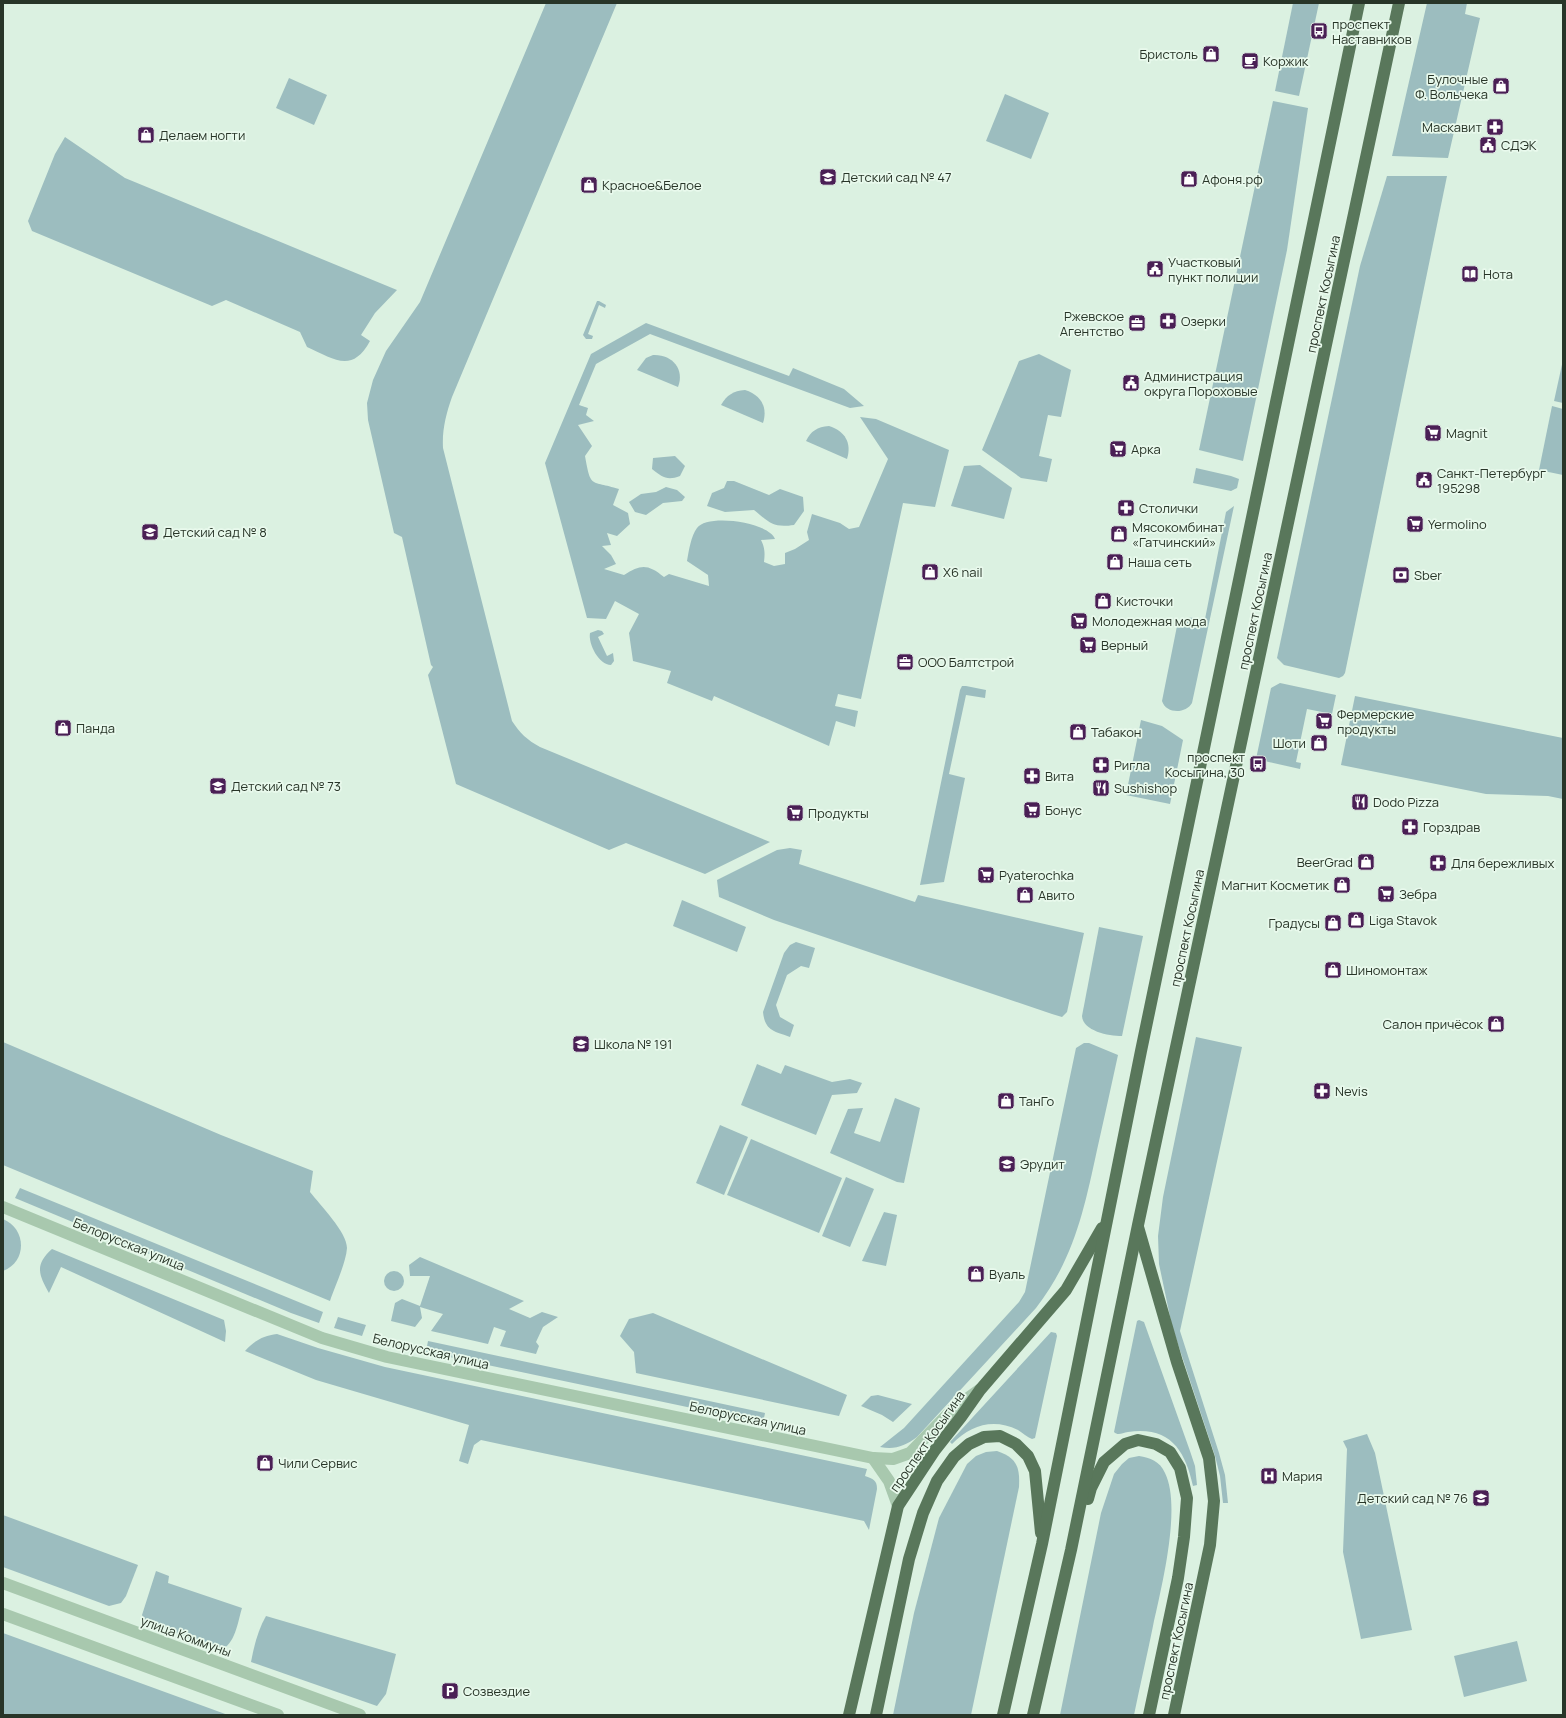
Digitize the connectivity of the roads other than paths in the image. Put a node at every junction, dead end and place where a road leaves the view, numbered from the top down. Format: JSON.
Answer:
{"nodes":[{"id":1,"x":1359,"y":3,"type":"edge"},
{"id":2,"x":1399,"y":3,"type":"edge"},
{"id":3,"x":3,"y":1207,"type":"edge"},
{"id":4,"x":1107,"y":1220,"type":"junction"},
{"id":5,"x":1138,"y":1225,"type":"junction"},
{"id":6,"x":980,"y":1390,"type":"junction"},
{"id":7,"x":873,"y":1458,"type":"junction"},
{"id":8,"x":898,"y":1506,"type":"junction"},
{"id":9,"x":1042,"y":1544,"type":"junction"},
{"id":10,"x":1071,"y":1550,"type":"junction"},
{"id":11,"x":3,"y":1583,"type":"edge"},
{"id":12,"x":3,"y":1614,"type":"edge"},
{"id":13,"x":278,"y":1715,"type":"edge"},
{"id":14,"x":360,"y":1715,"type":"edge"},
{"id":15,"x":849,"y":1715,"type":"edge"},
{"id":16,"x":876,"y":1715,"type":"edge"},
{"id":17,"x":1003,"y":1715,"type":"edge"},
{"id":18,"x":1033,"y":1715,"type":"edge"},
{"id":19,"x":1149,"y":1715,"type":"edge"},
{"id":20,"x":1174,"y":1715,"type":"edge"}],
"edges":[{"from":1,"to":4,"type":"main road","name":"проспект Косыгина"},
{"from":2,"to":5,"type":"main road","name":"проспект Косыгина"},
{"from":3,"to":7,"type":"street","name":"Белорусская улица"},
{"from":4,"to":6,"type":"main road","name":"проспект Косыгина"},
{"from":4,"to":9,"type":"main road","name":"проспект Косыгина"},
{"from":5,"to":10,"type":"main road","name":"проспект Косыгина"},
{"from":5,"to":20,"type":"main road","name":"проспект Косыгина"},
{"from":6,"to":7,"type":"street","name":"Белорусская улица"},
{"from":6,"to":8,"type":"main road","name":"проспект Косыгина"},
{"from":7,"to":8,"type":"street"},
{"from":8,"to":15,"type":"main road","name":"проспект Косыгина"},
{"from":9,"to":16,"type":"main road","name":"проспект Косыгина"},
{"from":9,"to":17,"type":"main road","name":"проспект Косыгина"},
{"from":10,"to":18,"type":"main road","name":"проспект Косыгина"},
{"from":10,"to":19,"type":"main road","name":"проспект Косыгина"},
{"from":11,"to":14,"type":"street","name":"улица Коммуны"},
{"from":12,"to":13,"type":"street"}]}
